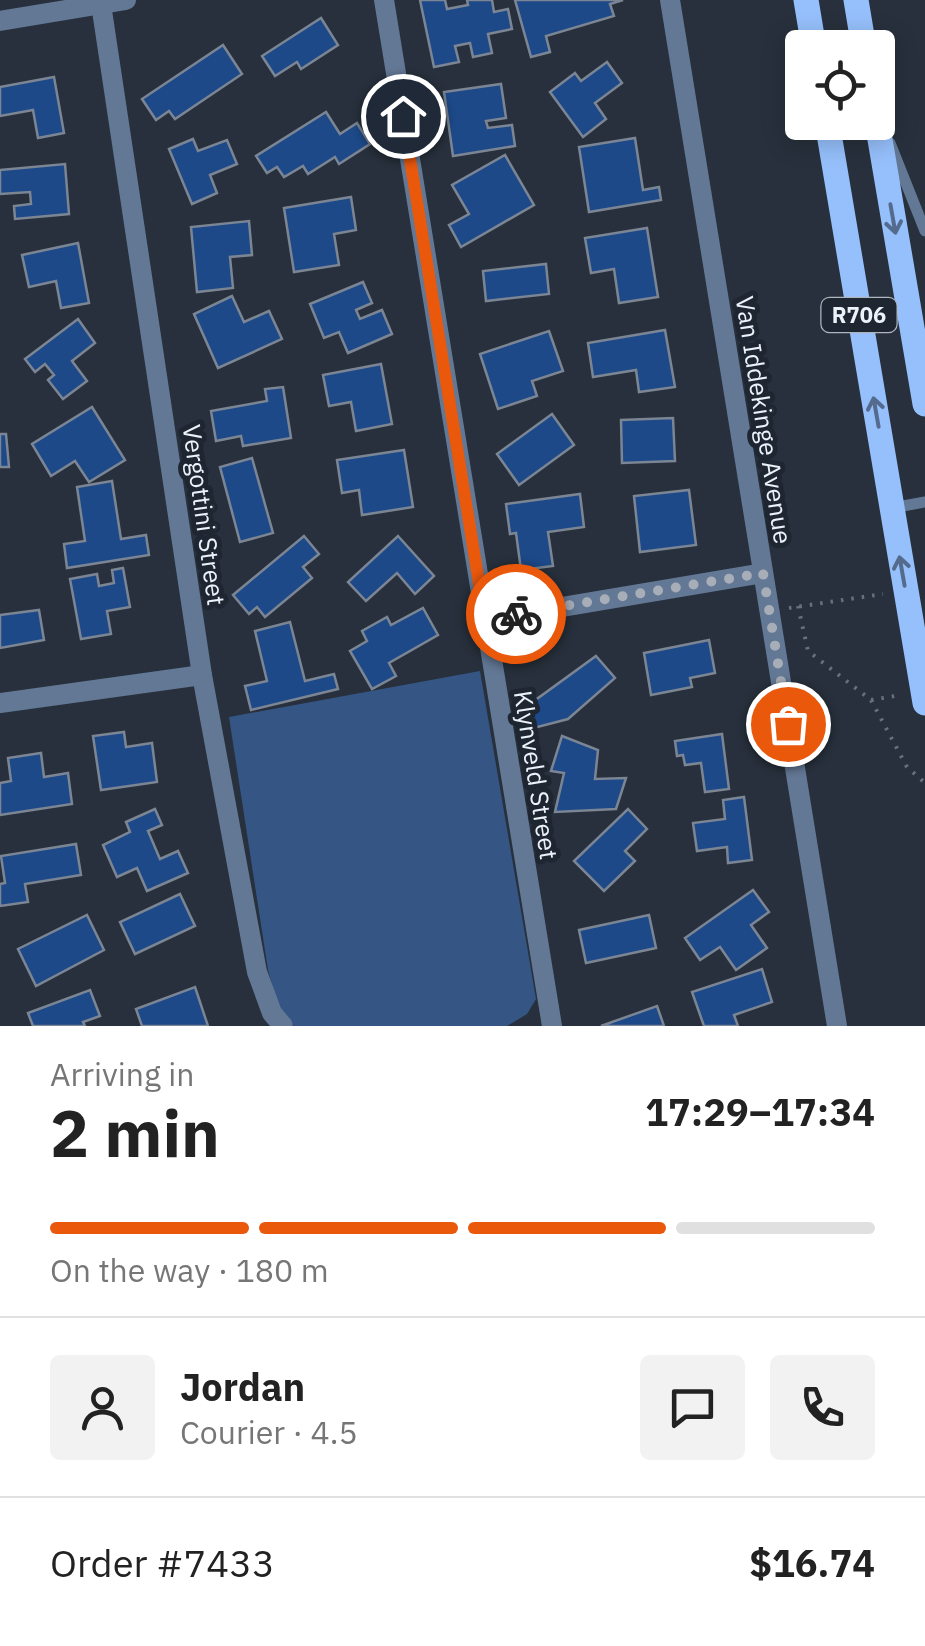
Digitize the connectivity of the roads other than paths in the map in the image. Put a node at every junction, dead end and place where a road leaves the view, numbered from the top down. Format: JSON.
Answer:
{"nodes":[{"id":1,"x":126,"y":0,"type":"edge"},
{"id":2,"x":384,"y":0,"type":"edge"},
{"id":3,"x":670,"y":0,"type":"edge"},
{"id":4,"x":806,"y":0,"type":"edge"},
{"id":5,"x":856,"y":0,"type":"edge"},
{"id":6,"x":101,"y":4,"type":"junction"},
{"id":7,"x":0,"y":20,"type":"edge"},
{"id":8,"x":811,"y":30,"type":"edge"},
{"id":9,"x":861,"y":30,"type":"edge"},
{"id":10,"x":830,"y":140,"type":"edge"},
{"id":11,"x":879,"y":140,"type":"edge"},
{"id":12,"x":889,"y":140,"type":"edge"},
{"id":13,"x":925,"y":231,"type":"edge"},
{"id":14,"x":925,"y":404,"type":"edge"},
{"id":15,"x":925,"y":502,"type":"edge"},
{"id":16,"x":892,"y":508,"type":"junction"},
{"id":17,"x":763,"y":573,"type":"junction"},
{"id":18,"x":485,"y":620,"type":"junction"},
{"id":19,"x":202,"y":675,"type":"junction"},
{"id":20,"x":924,"y":697,"type":"edge"},
{"id":21,"x":0,"y":703,"type":"edge"},
{"id":22,"x":283,"y":1026,"type":"edge"},
{"id":23,"x":552,"y":1026,"type":"edge"},
{"id":24,"x":837,"y":1026,"type":"edge"}],
"edges":[{"from":1,"to":6,"type":"street"},
{"from":2,"to":18,"type":"street","name":"Klynveld Street"},
{"from":3,"to":17,"type":"street","name":"Van Iddekinge Avenue"},
{"from":4,"to":8,"type":"main road"},
{"from":5,"to":9,"type":"main road"},
{"from":6,"to":7,"type":"street"},
{"from":6,"to":19,"type":"street","name":"Vergottini Street"},
{"from":16,"to":10,"type":"main road","number":"R706","one_way":true},
{"from":11,"to":14,"type":"main road","number":"R706","one_way":true},
{"from":12,"to":13,"type":"lane"},
{"from":15,"to":16,"type":"lane"},
{"from":20,"to":16,"type":"main road","number":"R706","one_way":true},
{"from":17,"to":18,"type":"street"},
{"from":17,"to":24,"type":"street","name":"Van Iddekinge Avenue"},
{"from":18,"to":23,"type":"street","name":"Klynveld Street"},
{"from":19,"to":21,"type":"street"},
{"from":19,"to":22,"type":"street","name":"Vergottini Street"}]}
